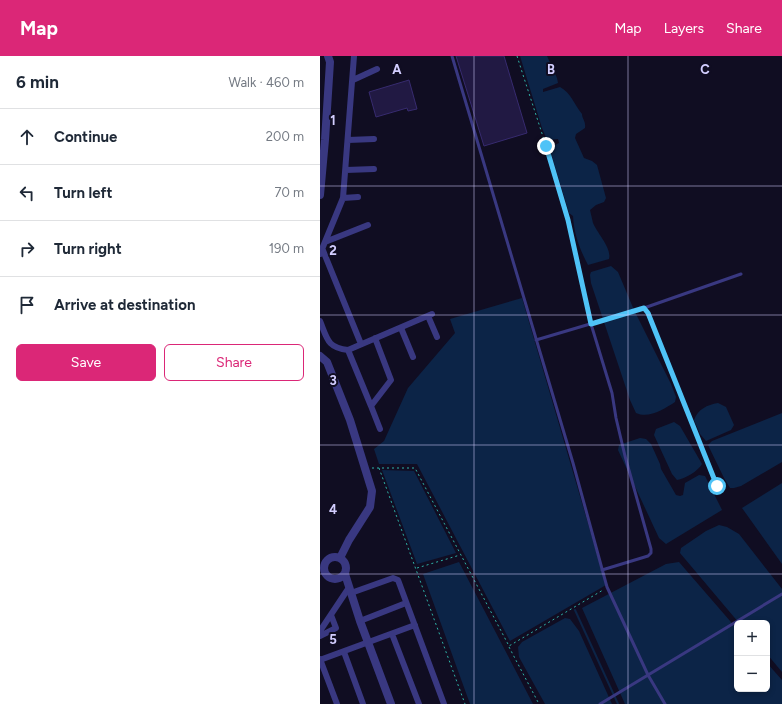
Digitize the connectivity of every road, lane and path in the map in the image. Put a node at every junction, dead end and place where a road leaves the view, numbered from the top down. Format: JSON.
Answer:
{"nodes":[{"id":1,"x":328,"y":56,"type":"edge"},
{"id":2,"x":354,"y":56,"type":"edge"},
{"id":3,"x":452,"y":56,"type":"edge"},
{"id":4,"x":517,"y":56,"type":"edge"},
{"id":5,"x":377,"y":69,"type":"dead end"},
{"id":6,"x":353,"y":80,"type":"junction"},
{"id":7,"x":374,"y":139,"type":"dead end"},
{"id":8,"x":348,"y":140,"type":"junction"},
{"id":9,"x":374,"y":169,"type":"dead end"},
{"id":10,"x":346,"y":170,"type":"junction"},
{"id":11,"x":320,"y":194,"type":"edge"},
{"id":12,"x":358,"y":197,"type":"dead end"},
{"id":13,"x":343,"y":198,"type":"junction"},
{"id":14,"x":368,"y":225,"type":"dead end"},
{"id":15,"x":325,"y":242,"type":"junction"},
{"id":16,"x":321,"y":251,"type":"edge"},
{"id":17,"x":741,"y":274,"type":"dead end"},
{"id":18,"x":644,"y":308,"type":"junction"},
{"id":19,"x":320,"y":321,"type":"edge"},
{"id":20,"x":591,"y":324,"type":"junction"},
{"id":21,"x":401,"y":328,"type":"junction"},
{"id":22,"x":437,"y":337,"type":"dead end"},
{"id":23,"x":375,"y":338,"type":"junction"},
{"id":24,"x":536,"y":340,"type":"junction"},
{"id":25,"x":361,"y":344,"type":"junction"},
{"id":26,"x":348,"y":350,"type":"junction"},
{"id":27,"x":320,"y":356,"type":"edge"},
{"id":28,"x":413,"y":357,"type":"dead end"},
{"id":29,"x":371,"y":406,"type":"junction"},
{"id":30,"x":380,"y":429,"type":"dead end"},
{"id":31,"x":379,"y":467,"type":"junction"},
{"id":32,"x":365,"y":468,"type":"junction"},
{"id":33,"x":717,"y":486,"type":"dead end"},
{"id":34,"x":461,"y":555,"type":"junction"},
{"id":35,"x":340,"y":558,"type":"junction"},
{"id":36,"x":322,"y":563,"type":"edge"},
{"id":37,"x":417,"y":568,"type":"junction"},
{"id":38,"x":602,"y":570,"type":"junction"},
{"id":39,"x":345,"y":574,"type":"junction"},
{"id":40,"x":607,"y":587,"type":"junction"},
{"id":41,"x":350,"y":591,"type":"junction"},
{"id":42,"x":782,"y":594,"type":"edge"},
{"id":43,"x":406,"y":603,"type":"junction"},
{"id":44,"x":331,"y":614,"type":"junction"},
{"id":45,"x":360,"y":621,"type":"junction"},
{"id":46,"x":415,"y":625,"type":"junction"},
{"id":47,"x":320,"y":631,"type":"edge"},
{"id":48,"x":392,"y":634,"type":"junction"},
{"id":49,"x":320,"y":636,"type":"edge"},
{"id":50,"x":368,"y":643,"type":"junction"},
{"id":51,"x":509,"y":646,"type":"junction"},
{"id":52,"x":344,"y":652,"type":"junction"},
{"id":53,"x":320,"y":660,"type":"edge"},
{"id":54,"x":648,"y":675,"type":"junction"},
{"id":55,"x":337,"y":704,"type":"edge"},
{"id":56,"x":363,"y":704,"type":"edge"},
{"id":57,"x":391,"y":704,"type":"edge"},
{"id":58,"x":419,"y":704,"type":"edge"},
{"id":59,"x":444,"y":704,"type":"edge"},
{"id":60,"x":465,"y":704,"type":"edge"},
{"id":61,"x":539,"y":704,"type":"edge"},
{"id":62,"x":600,"y":704,"type":"edge"},
{"id":63,"x":665,"y":704,"type":"edge"}],
"edges":[{"from":1,"to":11,"type":"street"},
{"from":2,"to":6,"type":"street"},
{"from":3,"to":24,"type":"lane"},
{"from":4,"to":20,"type":"path"},
{"from":5,"to":6,"type":"street"},
{"from":6,"to":8,"type":"street"},
{"from":7,"to":8,"type":"street"},
{"from":8,"to":10,"type":"street"},
{"from":9,"to":10,"type":"street"},
{"from":10,"to":13,"type":"street"},
{"from":12,"to":13,"type":"street"},
{"from":13,"to":15,"type":"street"},
{"from":14,"to":15,"type":"street"},
{"from":15,"to":16,"type":"street"},
{"from":16,"to":25,"type":"street"},
{"from":17,"to":18,"type":"lane"},
{"from":18,"to":20,"type":"lane"},
{"from":18,"to":33,"type":"path"},
{"from":19,"to":26,"type":"street"},
{"from":20,"to":24,"type":"lane"},
{"from":20,"to":38,"type":"lane"},
{"from":21,"to":22,"type":"street"},
{"from":21,"to":23,"type":"street"},
{"from":21,"to":28,"type":"street"},
{"from":23,"to":25,"type":"street"},
{"from":23,"to":29,"type":"street"},
{"from":24,"to":38,"type":"lane"},
{"from":25,"to":26,"type":"street"},
{"from":26,"to":29,"type":"street"},
{"from":27,"to":32,"type":"street"},
{"from":29,"to":30,"type":"street"},
{"from":31,"to":32,"type":"path"},
{"from":31,"to":34,"type":"path"},
{"from":31,"to":37,"type":"path"},
{"from":32,"to":35,"type":"street"},
{"from":34,"to":37,"type":"path"},
{"from":34,"to":51,"type":"path"},
{"from":35,"to":36,"type":"street"},
{"from":35,"to":39,"type":"street"},
{"from":36,"to":39,"type":"street"},
{"from":37,"to":60,"type":"path"},
{"from":38,"to":40,"type":"lane"},
{"from":39,"to":41,"type":"street"},
{"from":40,"to":51,"type":"path"},
{"from":40,"to":54,"type":"lane"},
{"from":41,"to":43,"type":"street"},
{"from":41,"to":44,"type":"street"},
{"from":41,"to":45,"type":"street"},
{"from":42,"to":54,"type":"lane"},
{"from":43,"to":45,"type":"street"},
{"from":43,"to":46,"type":"street"},
{"from":44,"to":47,"type":"street"},
{"from":44,"to":49,"type":"street"},
{"from":45,"to":50,"type":"street"},
{"from":46,"to":48,"type":"street"},
{"from":46,"to":59,"type":"street"},
{"from":48,"to":50,"type":"street"},
{"from":48,"to":58,"type":"street"},
{"from":50,"to":52,"type":"street"},
{"from":50,"to":57,"type":"street"},
{"from":51,"to":61,"type":"path"},
{"from":52,"to":53,"type":"street"},
{"from":52,"to":56,"type":"street"},
{"from":53,"to":55,"type":"street"},
{"from":54,"to":62,"type":"lane"},
{"from":54,"to":63,"type":"lane"}]}
